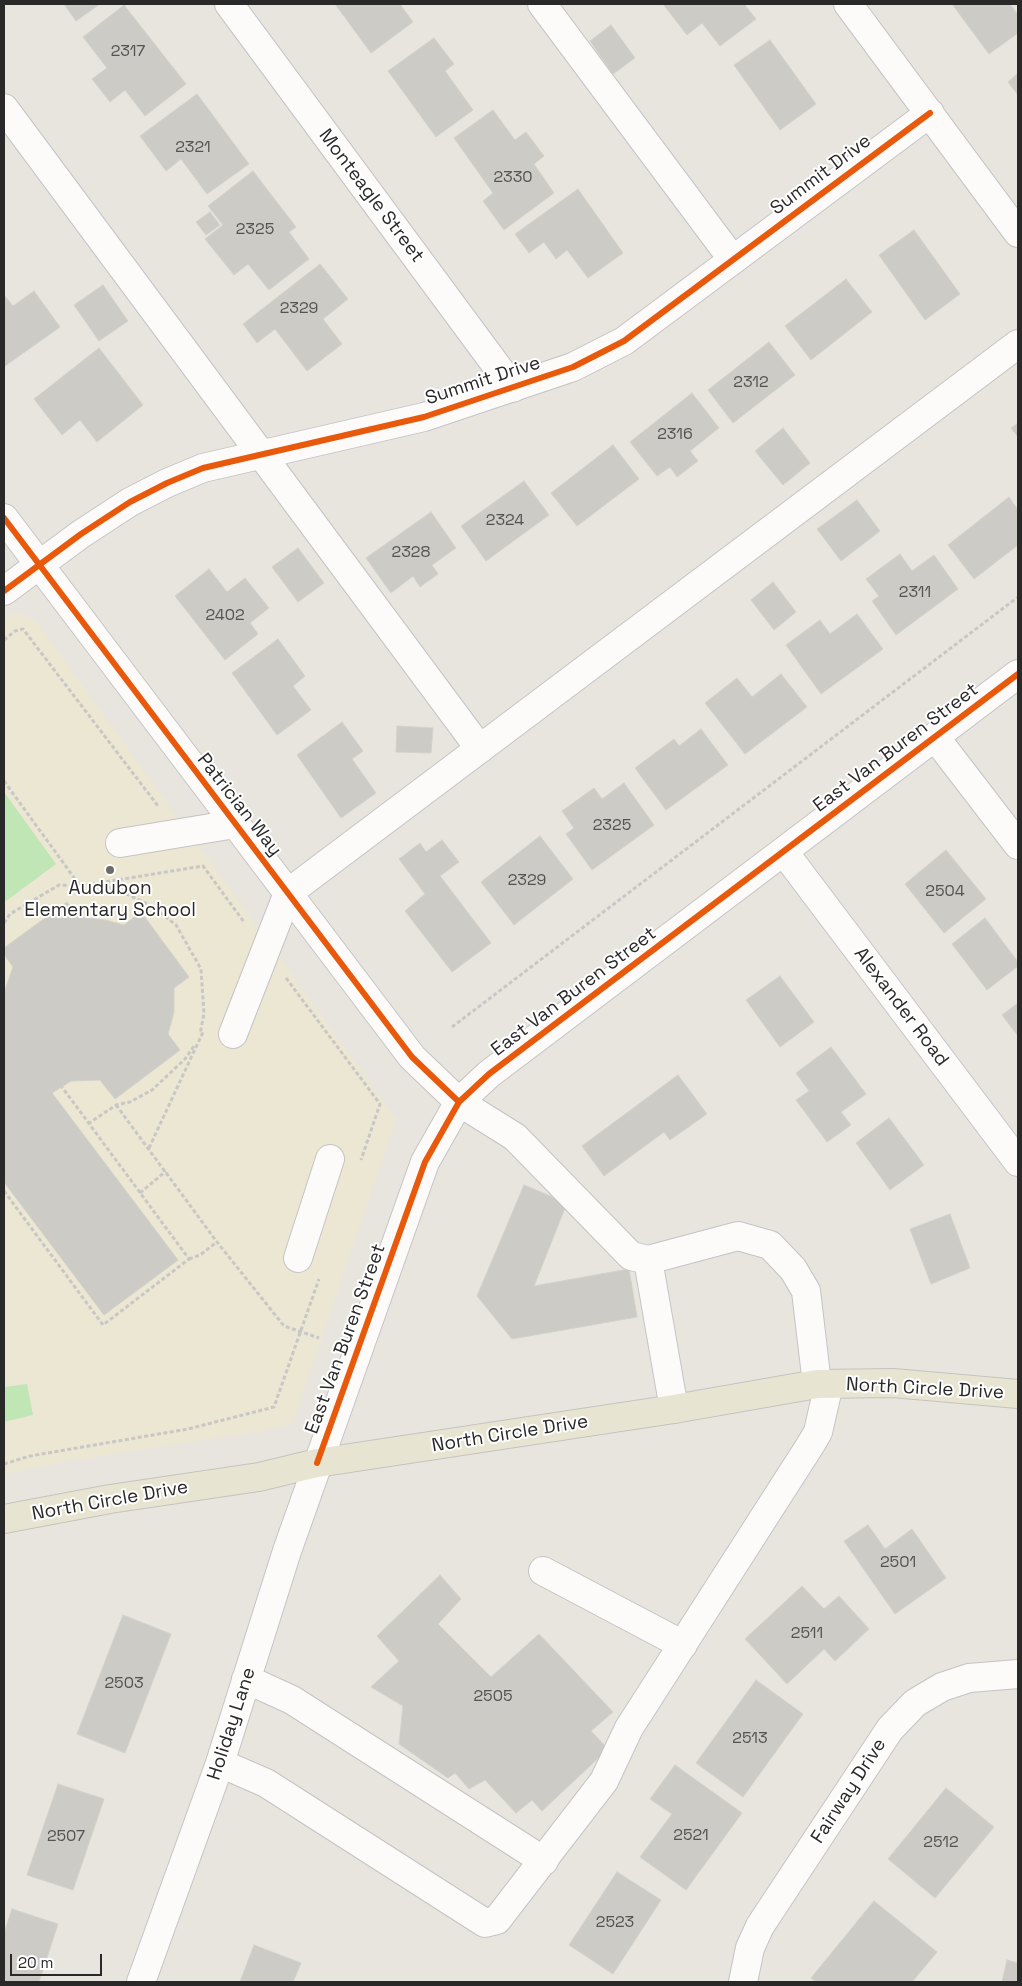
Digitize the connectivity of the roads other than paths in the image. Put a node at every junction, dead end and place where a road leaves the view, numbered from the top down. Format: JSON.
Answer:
{"nodes":[{"id":1,"x":229,"y":4,"type":"edge"},
{"id":2,"x":542,"y":4,"type":"edge"},
{"id":3,"x":848,"y":4,"type":"edge"},
{"id":4,"x":4,"y":108,"type":"edge"},
{"id":5,"x":930,"y":113,"type":"junction"},
{"id":6,"x":1018,"y":233,"type":"edge"},
{"id":7,"x":733,"y":260,"type":"junction"},
{"id":8,"x":1018,"y":344,"type":"edge"},
{"id":9,"x":513,"y":388,"type":"junction"},
{"id":10,"x":260,"y":453,"type":"junction"},
{"id":11,"x":4,"y":518,"type":"edge"},
{"id":12,"x":39,"y":565,"type":"junction"},
{"id":13,"x":4,"y":591,"type":"edge"},
{"id":14,"x":1018,"y":674,"type":"edge"},
{"id":15,"x":935,"y":737,"type":"junction"},
{"id":16,"x":480,"y":749,"type":"junction"},
{"id":17,"x":235,"y":824,"type":"junction"},
{"id":18,"x":120,"y":843,"type":"dead end"},
{"id":19,"x":1018,"y":845,"type":"edge"},
{"id":20,"x":784,"y":852,"type":"junction"},
{"id":21,"x":288,"y":893,"type":"junction"},
{"id":22,"x":233,"y":1034,"type":"dead end"},
{"id":23,"x":459,"y":1102,"type":"junction"},
{"id":24,"x":330,"y":1159,"type":"dead end"},
{"id":25,"x":1018,"y":1162,"type":"edge"},
{"id":26,"x":298,"y":1258,"type":"dead end"},
{"id":27,"x":648,"y":1260,"type":"junction"},
{"id":28,"x":823,"y":1384,"type":"junction"},
{"id":29,"x":1018,"y":1394,"type":"edge"},
{"id":30,"x":674,"y":1409,"type":"junction"},
{"id":31,"x":317,"y":1463,"type":"junction"},
{"id":32,"x":4,"y":1519,"type":"edge"},
{"id":33,"x":543,"y":1571,"type":"dead end"},
{"id":34,"x":683,"y":1645,"type":"junction"},
{"id":35,"x":1018,"y":1674,"type":"edge"},
{"id":36,"x":246,"y":1679,"type":"junction"},
{"id":37,"x":220,"y":1763,"type":"junction"},
{"id":38,"x":544,"y":1861,"type":"junction"},
{"id":39,"x":141,"y":1982,"type":"edge"},
{"id":40,"x":743,"y":1982,"type":"edge"}],
"edges":[{"from":1,"to":9,"type":"street","name":"Monteagle Street"},
{"from":2,"to":7,"type":"street"},
{"from":3,"to":5,"type":"street"},
{"from":4,"to":10,"type":"street"},
{"from":5,"to":6,"type":"street"},
{"from":5,"to":7,"type":"street","name":"Summit Drive"},
{"from":7,"to":9,"type":"street","name":"Summit Drive"},
{"from":8,"to":16,"type":"street"},
{"from":9,"to":10,"type":"street","name":"Summit Drive"},
{"from":10,"to":12,"type":"street","name":"Summit Drive"},
{"from":10,"to":16,"type":"street"},
{"from":11,"to":12,"type":"street","name":"Patrician Way"},
{"from":12,"to":13,"type":"street","name":"Summit Drive"},
{"from":12,"to":17,"type":"street","name":"Patrician Way"},
{"from":14,"to":15,"type":"street","name":"East Van Buren Street"},
{"from":15,"to":19,"type":"street"},
{"from":15,"to":20,"type":"street","name":"East Van Buren Street"},
{"from":16,"to":21,"type":"street"},
{"from":17,"to":18,"type":"street"},
{"from":17,"to":21,"type":"street","name":"Patrician Way"},
{"from":20,"to":23,"type":"street","name":"East Van Buren Street"},
{"from":20,"to":25,"type":"street","name":"Alexander Road"},
{"from":21,"to":22,"type":"street"},
{"from":21,"to":23,"type":"street","name":"Patrician Way"},
{"from":23,"to":27,"type":"street","name":"Patrician Way"},
{"from":23,"to":31,"type":"street","name":"East Van Buren Street"},
{"from":24,"to":26,"type":"street"},
{"from":27,"to":28,"type":"street"},
{"from":27,"to":30,"type":"street"},
{"from":28,"to":29,"type":"main road","name":"North Circle Drive"},
{"from":28,"to":30,"type":"main road","name":"North Circle Drive"},
{"from":28,"to":34,"type":"street"},
{"from":30,"to":31,"type":"main road","name":"North Circle Drive"},
{"from":31,"to":32,"type":"main road","name":"North Circle Drive"},
{"from":31,"to":36,"type":"street","name":"Holiday Lane"},
{"from":33,"to":34,"type":"street"},
{"from":34,"to":38,"type":"street"},
{"from":35,"to":40,"type":"street","name":"Fairway Drive"},
{"from":36,"to":37,"type":"street","name":"Holiday Lane"},
{"from":36,"to":38,"type":"street"},
{"from":37,"to":38,"type":"street"},
{"from":37,"to":39,"type":"street","name":"Holiday Lane"}]}
